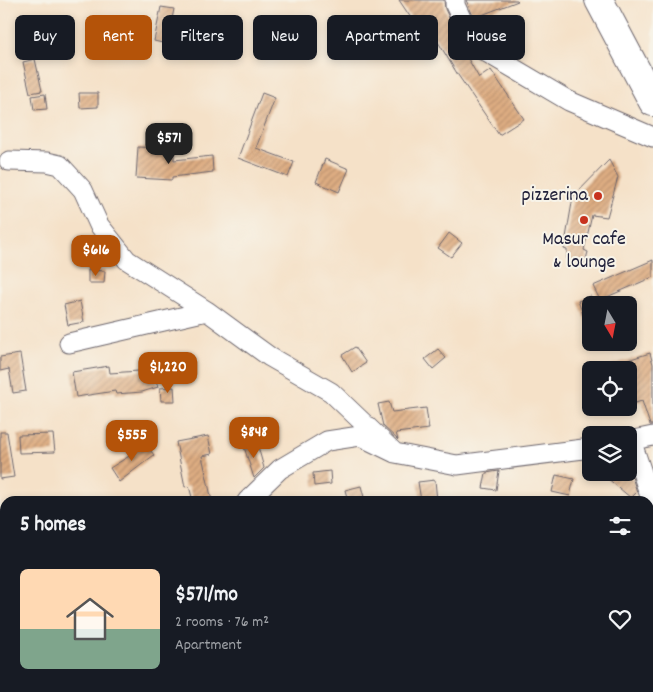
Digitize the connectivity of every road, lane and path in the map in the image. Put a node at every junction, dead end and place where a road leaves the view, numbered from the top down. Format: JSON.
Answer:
{"nodes":[{"id":1,"x":455,"y":0,"type":"edge"},
{"id":2,"x":599,"y":0,"type":"edge"},
{"id":3,"x":653,"y":102,"type":"edge"},
{"id":4,"x":653,"y":137,"type":"edge"},
{"id":5,"x":9,"y":161,"type":"dead end"},
{"id":6,"x":207,"y":311,"type":"junction"},
{"id":7,"x":69,"y":343,"type":"dead end"},
{"id":8,"x":653,"y":436,"type":"edge"},
{"id":9,"x":637,"y":439,"type":"edge"},
{"id":10,"x":582,"y":449,"type":"edge"},
{"id":11,"x":395,"y":453,"type":"junction"},
{"id":12,"x":637,"y":460,"type":"edge"},
{"id":13,"x":253,"y":496,"type":"edge"},
{"id":14,"x":650,"y":496,"type":"edge"}],
"edges":[{"from":1,"to":4,"type":"street"},
{"from":2,"to":3,"type":"highway"},
{"from":5,"to":6,"type":"street"},
{"from":6,"to":7,"type":"street"},
{"from":6,"to":11,"type":"street"},
{"from":8,"to":9,"type":"street"},
{"from":10,"to":11,"type":"street"},
{"from":11,"to":13,"type":"street"},
{"from":12,"to":14,"type":"street"}]}
